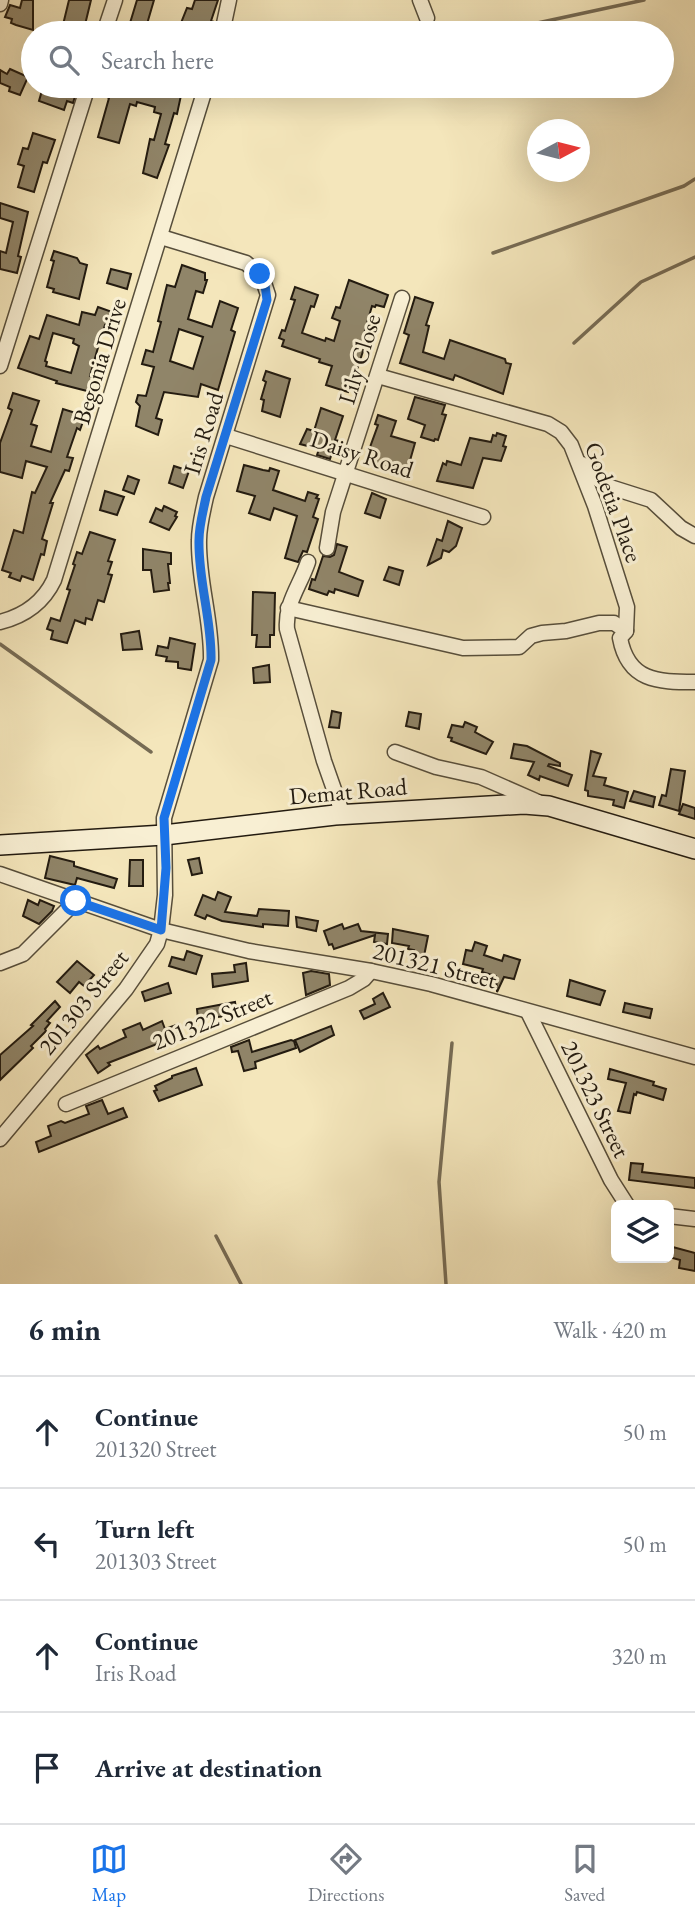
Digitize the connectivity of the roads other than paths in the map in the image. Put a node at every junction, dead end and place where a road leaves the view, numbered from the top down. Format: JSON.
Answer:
{"nodes":[{"id":1,"x":115,"y":0,"type":"edge"},
{"id":2,"x":229,"y":0,"type":"edge"},
{"id":3,"x":420,"y":0,"type":"edge"},
{"id":4,"x":427,"y":18,"type":"dead end"},
{"id":5,"x":108,"y":21,"type":"edge"},
{"id":6,"x":225,"y":21,"type":"edge"},
{"id":7,"x":84,"y":98,"type":"edge"},
{"id":8,"x":202,"y":98,"type":"edge"},
{"id":9,"x":161,"y":237,"type":"junction"},
{"id":10,"x":402,"y":298,"type":"dead end"},
{"id":11,"x":0,"y":366,"type":"edge"},
{"id":12,"x":378,"y":376,"type":"junction"},
{"id":13,"x":226,"y":436,"type":"junction"},
{"id":14,"x":576,"y":458,"type":"junction"},
{"id":15,"x":347,"y":472,"type":"junction"},
{"id":16,"x":483,"y":517,"type":"dead end"},
{"id":17,"x":695,"y":536,"type":"edge"},
{"id":18,"x":327,"y":548,"type":"dead end"},
{"id":19,"x":308,"y":562,"type":"dead end"},
{"id":20,"x":288,"y":608,"type":"junction"},
{"id":21,"x":0,"y":622,"type":"edge"},
{"id":22,"x":626,"y":631,"type":"junction"},
{"id":23,"x":695,"y":682,"type":"edge"},
{"id":24,"x":395,"y":752,"type":"dead end"},
{"id":25,"x":549,"y":806,"type":"junction"},
{"id":26,"x":343,"y":815,"type":"junction"},
{"id":27,"x":164,"y":835,"type":"junction"},
{"id":28,"x":0,"y":845,"type":"edge"},
{"id":29,"x":695,"y":849,"type":"edge"},
{"id":30,"x":0,"y":874,"type":"edge"},
{"id":31,"x":76,"y":901,"type":"junction"},
{"id":32,"x":161,"y":930,"type":"junction"},
{"id":33,"x":0,"y":963,"type":"edge"},
{"id":34,"x":370,"y":971,"type":"junction"},
{"id":35,"x":528,"y":1012,"type":"junction"},
{"id":36,"x":695,"y":1057,"type":"edge"},
{"id":37,"x":66,"y":1104,"type":"dead end"},
{"id":38,"x":0,"y":1139,"type":"edge"},
{"id":39,"x":624,"y":1200,"type":"edge"},
{"id":40,"x":674,"y":1217,"type":"edge"},
{"id":41,"x":695,"y":1219,"type":"edge"}],
"edges":[{"from":1,"to":5,"type":"street"},
{"from":2,"to":6,"type":"street"},
{"from":3,"to":4,"type":"street"},
{"from":7,"to":11,"type":"street"},
{"from":8,"to":9,"type":"street","name":"Begonia Drive"},
{"from":9,"to":13,"type":"street","name":"Iris Road"},
{"from":9,"to":21,"type":"street","name":"Begonia Drive"},
{"from":10,"to":12,"type":"street","name":"Lily Close"},
{"from":12,"to":14,"type":"street","name":"Godetia Place"},
{"from":12,"to":15,"type":"street","name":"Lily Close"},
{"from":13,"to":15,"type":"street","name":"Daisy Road"},
{"from":13,"to":27,"type":"street","name":"Iris Road"},
{"from":14,"to":17,"type":"street"},
{"from":14,"to":22,"type":"street","name":"Godetia Place"},
{"from":15,"to":16,"type":"street","name":"Daisy Road"},
{"from":15,"to":18,"type":"street","name":"Lily Close"},
{"from":19,"to":20,"type":"street"},
{"from":20,"to":22,"type":"street"},
{"from":20,"to":26,"type":"street"},
{"from":22,"to":23,"type":"street","name":"Godetia Place"},
{"from":24,"to":25,"type":"street"},
{"from":25,"to":26,"type":"street","name":"Demat Road"},
{"from":25,"to":29,"type":"street","name":"Demat Road"},
{"from":26,"to":27,"type":"street","name":"Demat Road"},
{"from":27,"to":28,"type":"street","name":"Demat Road"},
{"from":27,"to":32,"type":"street","name":"201303 Street"},
{"from":30,"to":31,"type":"street","name":"201321 Street"},
{"from":31,"to":32,"type":"street","name":"201321 Street"},
{"from":31,"to":33,"type":"street"},
{"from":32,"to":34,"type":"street","name":"201321 Street"},
{"from":32,"to":38,"type":"street","name":"201303 Street"},
{"from":34,"to":35,"type":"street","name":"201321 Street"},
{"from":34,"to":37,"type":"street","name":"201322 Street"},
{"from":35,"to":36,"type":"street","name":"201321 Street"},
{"from":35,"to":39,"type":"street","name":"201323 Street"},
{"from":40,"to":41,"type":"street"}]}
